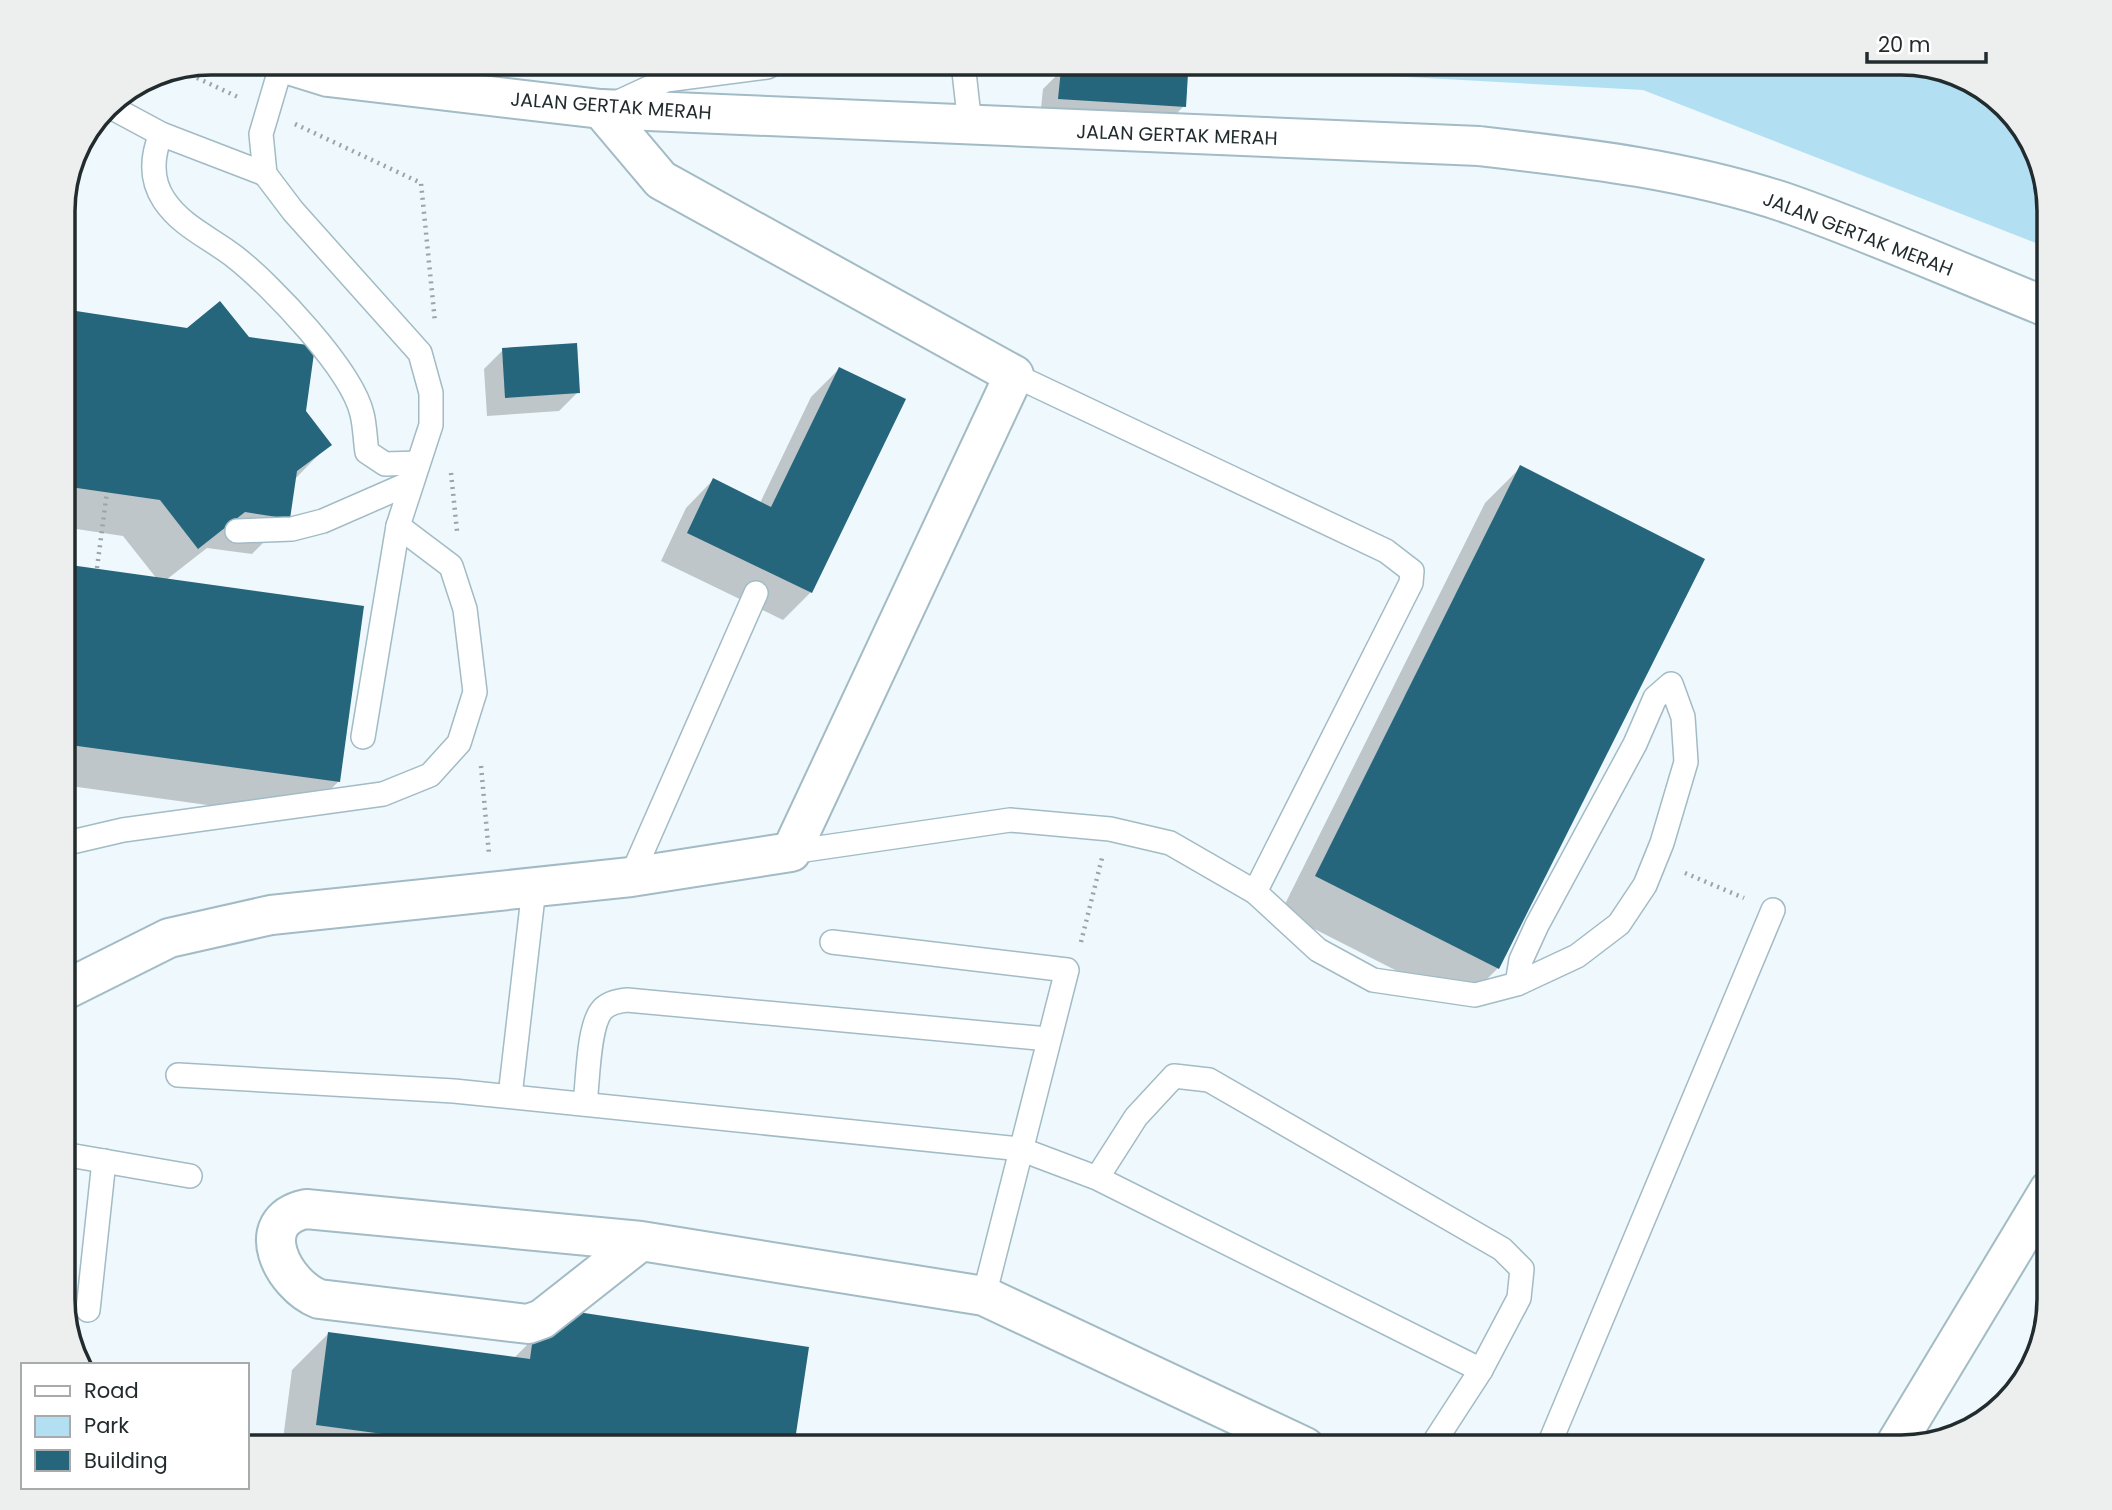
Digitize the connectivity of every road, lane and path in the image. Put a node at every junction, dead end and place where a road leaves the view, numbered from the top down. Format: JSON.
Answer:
{"nodes":[{"id":1,"x":279,"y":76,"type":"edge"},
{"id":2,"x":325,"y":76,"type":"edge"},
{"id":3,"x":699,"y":76,"type":"edge"},
{"id":4,"x":964,"y":76,"type":"edge"},
{"id":5,"x":601,"y":109,"type":"junction"},
{"id":6,"x":119,"y":112,"type":"edge"},
{"id":7,"x":970,"y":125,"type":"junction"},
{"id":8,"x":161,"y":134,"type":"junction"},
{"id":9,"x":265,"y":174,"type":"junction"},
{"id":10,"x":2037,"y":303,"type":"edge"},
{"id":11,"x":1014,"y":375,"type":"junction"},
{"id":12,"x":414,"y":473,"type":"junction"},
{"id":13,"x":107,"y":492,"type":"dead end"},
{"id":14,"x":398,"y":526,"type":"junction"},
{"id":15,"x":237,"y":531,"type":"dead end"},
{"id":16,"x":97,"y":568,"type":"dead end"},
{"id":17,"x":756,"y":593,"type":"dead end"},
{"id":18,"x":363,"y":737,"type":"dead end"},
{"id":19,"x":1110,"y":829,"type":"junction"},
{"id":20,"x":76,"y":841,"type":"edge"},
{"id":21,"x":791,"y":852,"type":"junction"},
{"id":22,"x":1655,"y":860,"type":"junction"},
{"id":23,"x":631,"y":877,"type":"junction"},
{"id":24,"x":534,"y":888,"type":"junction"},
{"id":25,"x":1255,"y":892,"type":"junction"},
{"id":26,"x":1773,"y":911,"type":"joint"},
{"id":27,"x":832,"y":942,"type":"dead end"},
{"id":28,"x":1078,"y":955,"type":"dead end"},
{"id":29,"x":76,"y":984,"type":"edge"},
{"id":30,"x":1517,"y":984,"type":"junction"},
{"id":31,"x":1048,"y":1039,"type":"junction"},
{"id":32,"x":178,"y":1075,"type":"dead end"},
{"id":33,"x":510,"y":1096,"type":"junction"},
{"id":34,"x":585,"y":1103,"type":"junction"},
{"id":35,"x":1020,"y":1149,"type":"junction"},
{"id":36,"x":76,"y":1156,"type":"edge"},
{"id":37,"x":104,"y":1161,"type":"junction"},
{"id":38,"x":190,"y":1176,"type":"dead end"},
{"id":39,"x":1097,"y":1178,"type":"junction"},
{"id":40,"x":2037,"y":1210,"type":"edge"},
{"id":41,"x":641,"y":1241,"type":"junction"},
{"id":42,"x":984,"y":1296,"type":"junction"},
{"id":43,"x":88,"y":1310,"type":"dead end"},
{"id":44,"x":1481,"y":1370,"type":"junction"},
{"id":45,"x":1279,"y":1435,"type":"edge"},
{"id":46,"x":1440,"y":1435,"type":"edge"},
{"id":47,"x":1553,"y":1435,"type":"edge"},
{"id":48,"x":1901,"y":1435,"type":"edge"}],
"edges":[{"from":1,"to":9,"type":"lane"},
{"from":2,"to":5,"type":"street","name":"JALAN GERTAK MERAH"},
{"from":3,"to":5,"type":"lane"},
{"from":4,"to":7,"type":"lane"},
{"from":5,"to":7,"type":"street","name":"JALAN GERTAK MERAH"},
{"from":5,"to":11,"type":"street"},
{"from":6,"to":8,"type":"lane"},
{"from":7,"to":10,"type":"street","name":"JALAN GERTAK MERAH"},
{"from":8,"to":9,"type":"lane"},
{"from":8,"to":12,"type":"lane"},
{"from":9,"to":12,"type":"lane"},
{"from":11,"to":21,"type":"street"},
{"from":11,"to":25,"type":"lane"},
{"from":12,"to":14,"type":"lane"},
{"from":12,"to":15,"type":"lane"},
{"from":13,"to":16,"type":"path"},
{"from":14,"to":18,"type":"lane"},
{"from":14,"to":20,"type":"lane"},
{"from":17,"to":23,"type":"lane"},
{"from":19,"to":21,"type":"lane"},
{"from":19,"to":25,"type":"lane"},
{"from":19,"to":28,"type":"path"},
{"from":21,"to":23,"type":"street"},
{"from":22,"to":26,"type":"path"},
{"from":22,"to":30,"type":"lane"},
{"from":22,"to":30,"type":"lane"},
{"from":23,"to":24,"type":"street"},
{"from":24,"to":29,"type":"street"},
{"from":24,"to":33,"type":"lane"},
{"from":25,"to":30,"type":"lane"},
{"from":26,"to":47,"type":"lane"},
{"from":27,"to":31,"type":"lane"},
{"from":31,"to":34,"type":"lane"},
{"from":31,"to":35,"type":"lane"},
{"from":32,"to":33,"type":"lane"},
{"from":33,"to":34,"type":"lane"},
{"from":34,"to":35,"type":"lane"},
{"from":35,"to":39,"type":"lane"},
{"from":35,"to":42,"type":"lane"},
{"from":36,"to":37,"type":"lane"},
{"from":37,"to":38,"type":"lane"},
{"from":37,"to":43,"type":"lane"},
{"from":39,"to":44,"type":"lane"},
{"from":39,"to":44,"type":"lane"},
{"from":40,"to":48,"type":"street"},
{"from":41,"to":41,"type":"street"},
{"from":41,"to":42,"type":"street"},
{"from":42,"to":45,"type":"street"},
{"from":44,"to":46,"type":"lane"}]}
